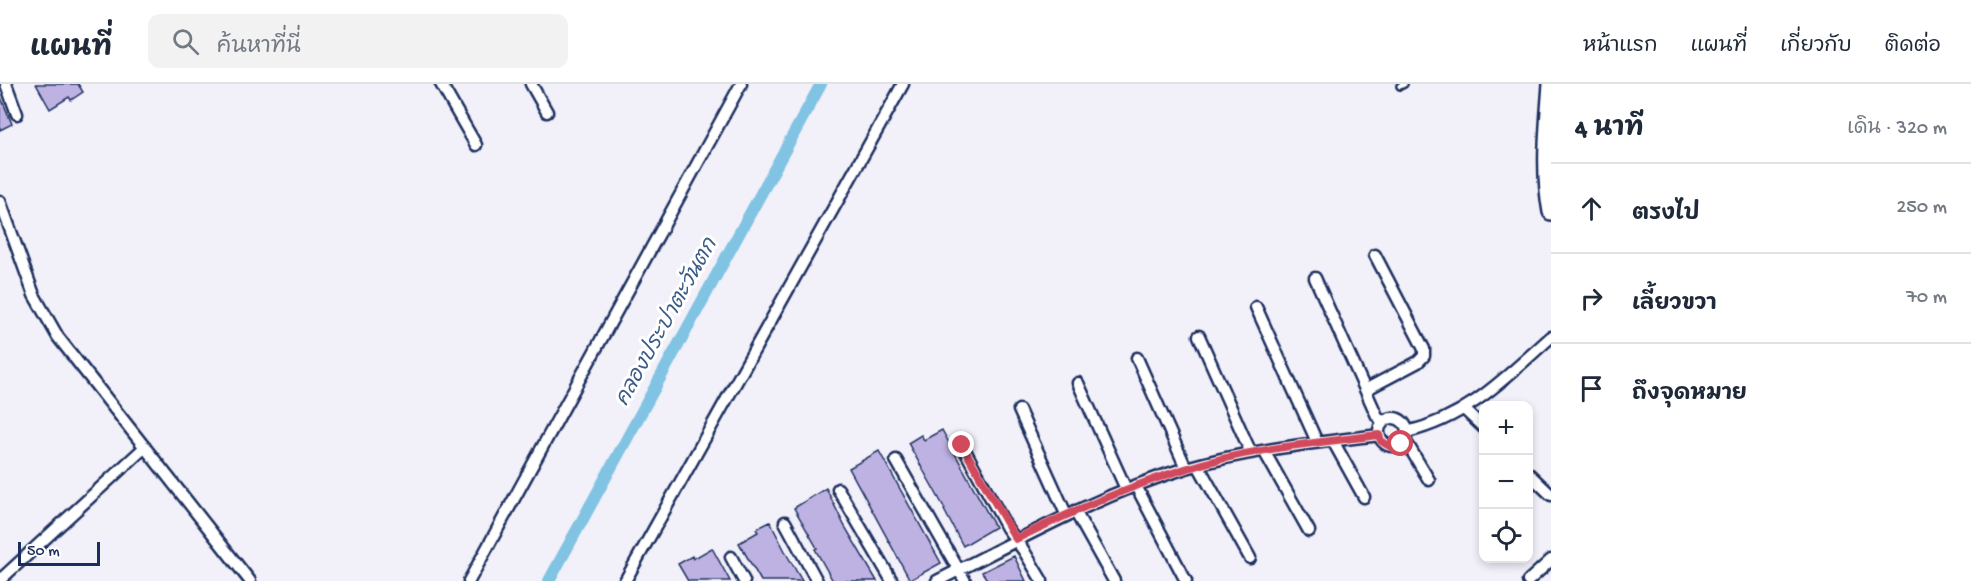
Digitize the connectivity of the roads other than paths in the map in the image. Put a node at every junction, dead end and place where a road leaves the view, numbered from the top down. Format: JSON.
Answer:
{"nodes":[{"id":1,"x":6,"y":84,"type":"edge"},
{"id":2,"x":441,"y":84,"type":"edge"},
{"id":3,"x":531,"y":84,"type":"edge"},
{"id":4,"x":741,"y":84,"type":"edge"},
{"id":5,"x":903,"y":84,"type":"edge"},
{"id":6,"x":1551,"y":84,"type":"edge"},
{"id":7,"x":547,"y":112,"type":"dead end"},
{"id":8,"x":17,"y":114,"type":"dead end"},
{"id":9,"x":476,"y":145,"type":"dead end"},
{"id":10,"x":1549,"y":146,"type":"edge"},
{"id":11,"x":0,"y":201,"type":"edge"},
{"id":12,"x":1551,"y":212,"type":"edge"},
{"id":13,"x":1375,"y":255,"type":"dead end"},
{"id":14,"x":1315,"y":278,"type":"dead end"},
{"id":15,"x":1256,"y":307,"type":"dead end"},
{"id":16,"x":1199,"y":336,"type":"dead end"},
{"id":17,"x":1551,"y":337,"type":"edge"},
{"id":18,"x":1137,"y":358,"type":"dead end"},
{"id":19,"x":1078,"y":384,"type":"dead end"},
{"id":20,"x":1366,"y":389,"type":"junction"},
{"id":21,"x":1019,"y":410,"type":"dead end"},
{"id":22,"x":1465,"y":410,"type":"junction"},
{"id":23,"x":1383,"y":422,"type":"junction"},
{"id":24,"x":1479,"y":423,"type":"edge"},
{"id":25,"x":1379,"y":435,"type":"junction"},
{"id":26,"x":1406,"y":436,"type":"junction"},
{"id":27,"x":1333,"y":441,"type":"junction"},
{"id":28,"x":1317,"y":442,"type":"junction"},
{"id":29,"x":962,"y":445,"type":"dead end"},
{"id":30,"x":145,"y":447,"type":"junction"},
{"id":31,"x":1264,"y":451,"type":"junction"},
{"id":32,"x":1251,"y":453,"type":"junction"},
{"id":33,"x":896,"y":460,"type":"dead end"},
{"id":34,"x":1198,"y":465,"type":"junction"},
{"id":35,"x":1186,"y":468,"type":"junction"},
{"id":36,"x":1533,"y":478,"type":"edge"},
{"id":37,"x":1429,"y":480,"type":"dead end"},
{"id":38,"x":1131,"y":488,"type":"junction"},
{"id":39,"x":838,"y":489,"type":"dead end"},
{"id":40,"x":1551,"y":495,"type":"edge"},
{"id":41,"x":1364,"y":497,"type":"dead end"},
{"id":42,"x":1071,"y":512,"type":"junction"},
{"id":43,"x":784,"y":522,"type":"dead end"},
{"id":44,"x":1309,"y":531,"type":"dead end"},
{"id":45,"x":1016,"y":539,"type":"junction"},
{"id":46,"x":731,"y":557,"type":"dead end"},
{"id":47,"x":1250,"y":558,"type":"dead end"},
{"id":48,"x":1551,"y":560,"type":"edge"},
{"id":49,"x":959,"y":570,"type":"junction"},
{"id":50,"x":0,"y":580,"type":"edge"},
{"id":51,"x":250,"y":581,"type":"edge"},
{"id":52,"x":469,"y":581,"type":"edge"},
{"id":53,"x":625,"y":581,"type":"edge"},
{"id":54,"x":744,"y":581,"type":"edge"},
{"id":55,"x":817,"y":581,"type":"edge"},
{"id":56,"x":892,"y":581,"type":"edge"},
{"id":57,"x":938,"y":581,"type":"edge"},
{"id":58,"x":965,"y":581,"type":"edge"},
{"id":59,"x":1042,"y":581,"type":"edge"},
{"id":60,"x":1114,"y":581,"type":"edge"},
{"id":61,"x":1186,"y":581,"type":"edge"},
{"id":62,"x":1528,"y":581,"type":"edge"}],
"edges":[{"from":1,"to":8,"type":"street"},
{"from":2,"to":9,"type":"street"},
{"from":3,"to":7,"type":"street"},
{"from":4,"to":52,"type":"street"},
{"from":5,"to":53,"type":"street"},
{"from":6,"to":10,"type":"street"},
{"from":10,"to":12,"type":"street"},
{"from":11,"to":30,"type":"street"},
{"from":13,"to":20,"type":"street"},
{"from":14,"to":20,"type":"street"},
{"from":15,"to":28,"type":"street"},
{"from":16,"to":32,"type":"street"},
{"from":17,"to":22,"type":"street"},
{"from":18,"to":35,"type":"street"},
{"from":19,"to":38,"type":"street"},
{"from":20,"to":23,"type":"street"},
{"from":21,"to":42,"type":"street"},
{"from":22,"to":24,"type":"street"},
{"from":22,"to":26,"type":"street"},
{"from":23,"to":25,"type":"street"},
{"from":23,"to":26,"type":"street"},
{"from":25,"to":26,"type":"street"},
{"from":25,"to":27,"type":"street"},
{"from":26,"to":37,"type":"street"},
{"from":27,"to":28,"type":"street"},
{"from":27,"to":41,"type":"street"},
{"from":28,"to":31,"type":"street"},
{"from":29,"to":45,"type":"street"},
{"from":30,"to":50,"type":"street"},
{"from":30,"to":51,"type":"street"},
{"from":31,"to":32,"type":"street"},
{"from":31,"to":44,"type":"street"},
{"from":32,"to":34,"type":"street"},
{"from":33,"to":49,"type":"street"},
{"from":34,"to":35,"type":"street"},
{"from":34,"to":47,"type":"street"},
{"from":35,"to":38,"type":"street"},
{"from":36,"to":40,"type":"street"},
{"from":38,"to":42,"type":"street"},
{"from":38,"to":61,"type":"street"},
{"from":39,"to":56,"type":"street"},
{"from":42,"to":45,"type":"street"},
{"from":42,"to":60,"type":"street"},
{"from":43,"to":55,"type":"street"},
{"from":45,"to":49,"type":"street"},
{"from":45,"to":59,"type":"street"},
{"from":46,"to":54,"type":"street"},
{"from":48,"to":62,"type":"street"},
{"from":49,"to":57,"type":"street"},
{"from":49,"to":58,"type":"street"}]}
